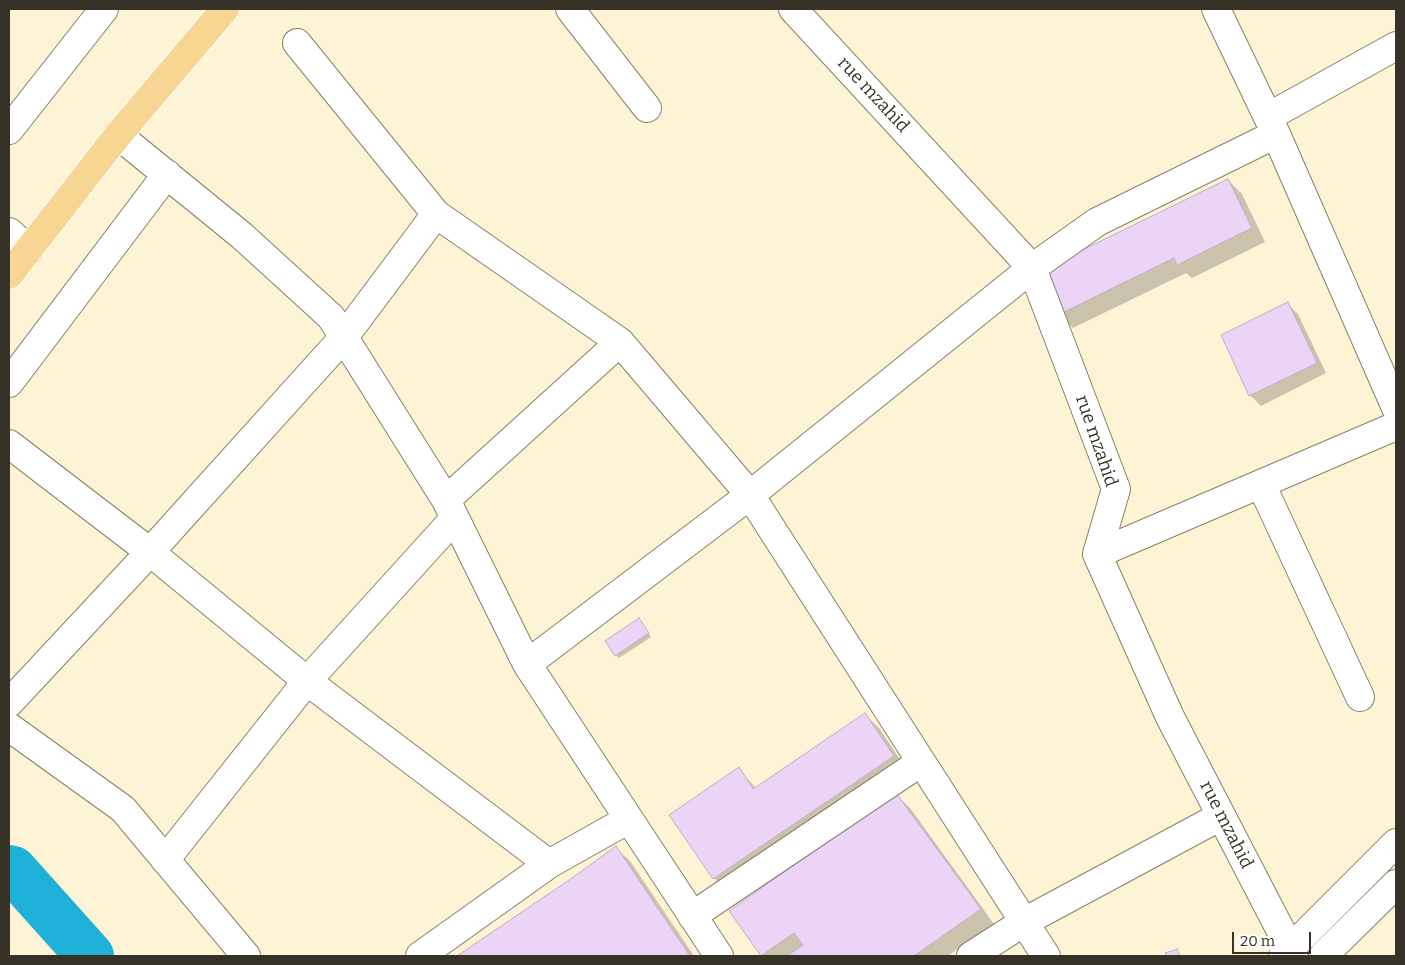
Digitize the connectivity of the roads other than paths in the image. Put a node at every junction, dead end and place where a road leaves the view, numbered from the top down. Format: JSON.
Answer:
{"nodes":[{"id":1,"x":225,"y":9,"type":"edge"},
{"id":2,"x":570,"y":9,"type":"edge"},
{"id":3,"x":1216,"y":9,"type":"edge"},
{"id":4,"x":800,"y":11,"type":"edge"},
{"id":5,"x":94,"y":13,"type":"edge"},
{"id":6,"x":297,"y":43,"type":"dead end"},
{"id":7,"x":1396,"y":46,"type":"edge"},
{"id":8,"x":647,"y":108,"type":"dead end"},
{"id":9,"x":1272,"y":126,"type":"junction"},
{"id":10,"x":9,"y":130,"type":"edge"},
{"id":11,"x":118,"y":135,"type":"junction"},
{"id":12,"x":167,"y":174,"type":"junction"},
{"id":13,"x":436,"y":214,"type":"junction"},
{"id":14,"x":9,"y":232,"type":"edge"},
{"id":15,"x":29,"y":250,"type":"junction"},
{"id":16,"x":1032,"y":268,"type":"junction"},
{"id":17,"x":9,"y":275,"type":"edge"},
{"id":18,"x":344,"y":337,"type":"junction"},
{"id":19,"x":620,"y":342,"type":"junction"},
{"id":20,"x":9,"y":383,"type":"edge"},
{"id":21,"x":1396,"y":408,"type":"edge"},
{"id":22,"x":1396,"y":426,"type":"edge"},
{"id":23,"x":9,"y":444,"type":"edge"},
{"id":24,"x":1261,"y":484,"type":"junction"},
{"id":25,"x":750,"y":495,"type":"junction"},
{"id":26,"x":450,"y":509,"type":"junction"},
{"id":27,"x":150,"y":552,"type":"junction"},
{"id":28,"x":1097,"y":554,"type":"junction"},
{"id":29,"x":527,"y":664,"type":"junction"},
{"id":30,"x":307,"y":681,"type":"junction"},
{"id":31,"x":1360,"y":696,"type":"dead end"},
{"id":32,"x":9,"y":703,"type":"edge"},
{"id":33,"x":9,"y":727,"type":"edge"},
{"id":34,"x":921,"y":762,"type":"junction"},
{"id":35,"x":1221,"y":816,"type":"junction"},
{"id":36,"x":629,"y":819,"type":"junction"},
{"id":37,"x":1396,"y":843,"type":"edge"},
{"id":38,"x":165,"y":860,"type":"junction"},
{"id":39,"x":550,"y":864,"type":"junction"},
{"id":40,"x":1396,"y":884,"type":"edge"},
{"id":41,"x":692,"y":916,"type":"junction"},
{"id":42,"x":1024,"y":922,"type":"junction"},
{"id":43,"x":1289,"y":954,"type":"edge"},
{"id":44,"x":246,"y":956,"type":"edge"},
{"id":45,"x":420,"y":956,"type":"edge"},
{"id":46,"x":719,"y":956,"type":"edge"},
{"id":47,"x":971,"y":956,"type":"edge"},
{"id":48,"x":1046,"y":956,"type":"edge"},
{"id":49,"x":1323,"y":956,"type":"edge"}],
"edges":[{"from":1,"to":11,"type":"main road"},
{"from":2,"to":8,"type":"street"},
{"from":3,"to":9,"type":"street"},
{"from":4,"to":16,"type":"street","name":"rue mzahid"},
{"from":5,"to":10,"type":"street"},
{"from":6,"to":13,"type":"street"},
{"from":7,"to":9,"type":"street"},
{"from":9,"to":16,"type":"street"},
{"from":9,"to":21,"type":"street"},
{"from":11,"to":12,"type":"street"},
{"from":11,"to":15,"type":"main road"},
{"from":12,"to":18,"type":"street"},
{"from":12,"to":20,"type":"street"},
{"from":13,"to":18,"type":"street"},
{"from":13,"to":19,"type":"street"},
{"from":14,"to":15,"type":"street"},
{"from":15,"to":17,"type":"main road"},
{"from":16,"to":25,"type":"street"},
{"from":16,"to":28,"type":"street","name":"rue mzahid"},
{"from":18,"to":26,"type":"street"},
{"from":18,"to":27,"type":"street"},
{"from":19,"to":25,"type":"street"},
{"from":19,"to":26,"type":"street"},
{"from":22,"to":24,"type":"street"},
{"from":23,"to":27,"type":"street"},
{"from":24,"to":28,"type":"street"},
{"from":24,"to":31,"type":"street"},
{"from":25,"to":29,"type":"street"},
{"from":25,"to":34,"type":"street"},
{"from":26,"to":29,"type":"street"},
{"from":26,"to":30,"type":"street"},
{"from":27,"to":30,"type":"street"},
{"from":27,"to":32,"type":"street"},
{"from":28,"to":35,"type":"street","name":"rue mzahid"},
{"from":29,"to":36,"type":"street"},
{"from":30,"to":38,"type":"street"},
{"from":30,"to":39,"type":"street"},
{"from":33,"to":38,"type":"street"},
{"from":34,"to":41,"type":"street"},
{"from":34,"to":42,"type":"street"},
{"from":35,"to":42,"type":"street"},
{"from":35,"to":43,"type":"street","name":"rue mzahid"},
{"from":36,"to":39,"type":"street"},
{"from":36,"to":41,"type":"street"},
{"from":37,"to":43,"type":"street"},
{"from":38,"to":44,"type":"street"},
{"from":39,"to":45,"type":"street"},
{"from":40,"to":49,"type":"street"},
{"from":41,"to":46,"type":"street"},
{"from":42,"to":47,"type":"street"},
{"from":42,"to":48,"type":"street"}]}
